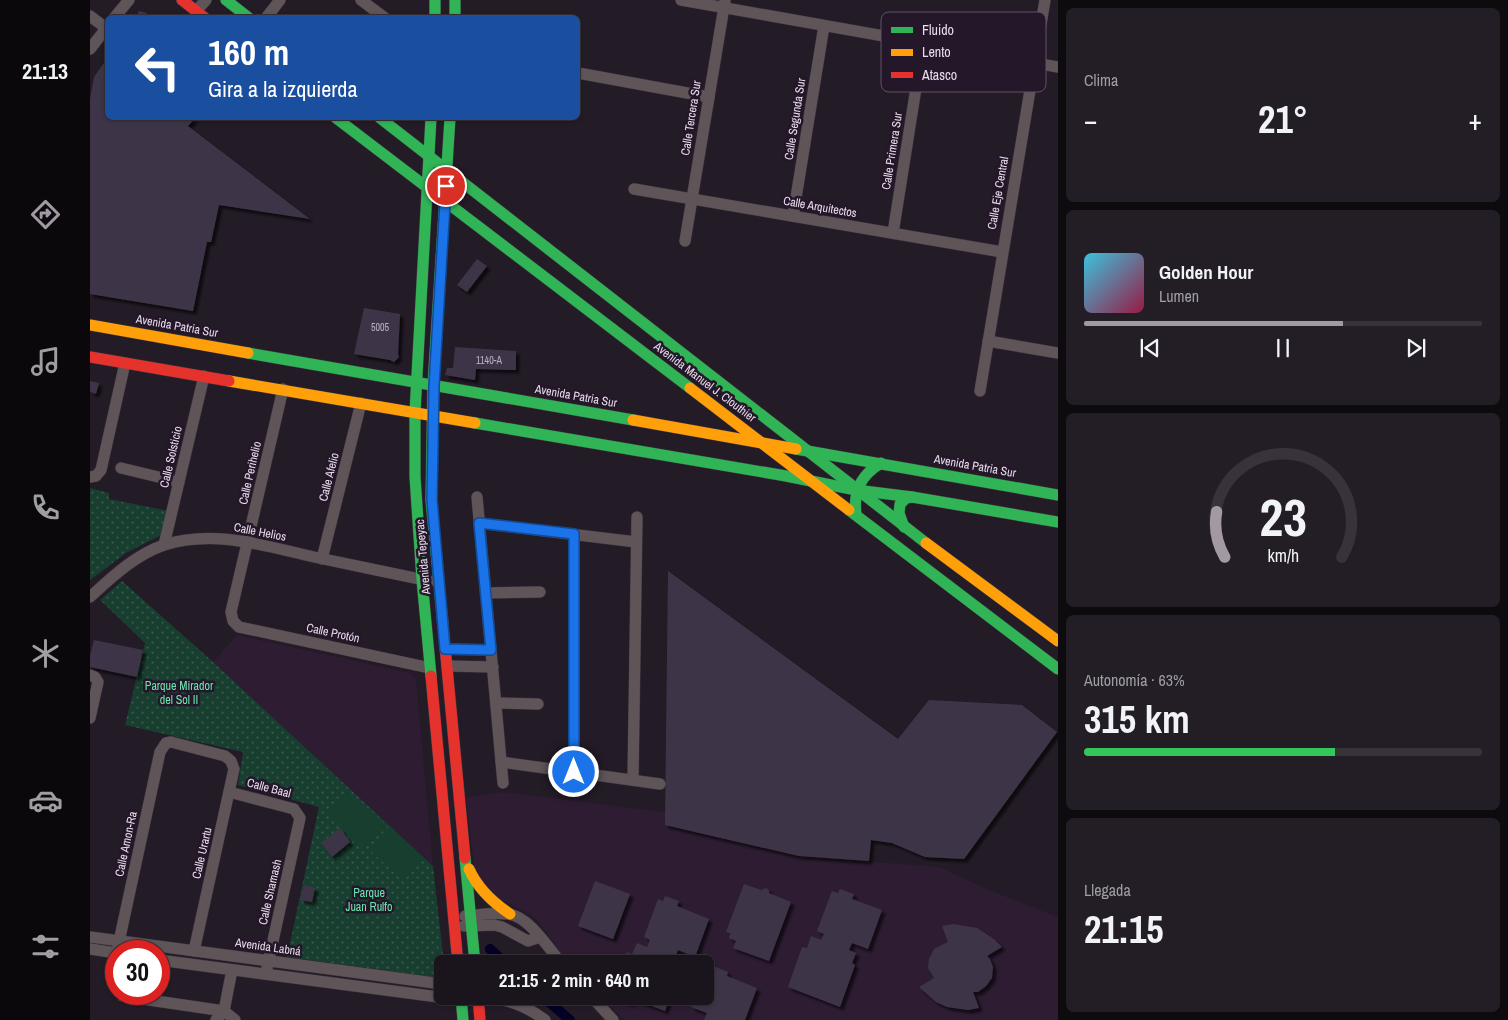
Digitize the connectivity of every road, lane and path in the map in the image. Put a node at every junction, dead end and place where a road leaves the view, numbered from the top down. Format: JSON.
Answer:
{"nodes":[{"id":1,"x":129,"y":0,"type":"edge"},
{"id":2,"x":182,"y":0,"type":"edge"},
{"id":3,"x":206,"y":0,"type":"edge"},
{"id":4,"x":226,"y":0,"type":"edge"},
{"id":5,"x":280,"y":0,"type":"edge"},
{"id":6,"x":361,"y":0,"type":"edge"},
{"id":7,"x":435,"y":0,"type":"edge"},
{"id":8,"x":456,"y":0,"type":"edge"},
{"id":9,"x":680,"y":0,"type":"edge"},
{"id":10,"x":724,"y":4,"type":"edge"},
{"id":11,"x":201,"y":14,"type":"edge"},
{"id":12,"x":116,"y":15,"type":"edge"},
{"id":13,"x":245,"y":15,"type":"edge"},
{"id":14,"x":268,"y":15,"type":"edge"},
{"id":15,"x":381,"y":15,"type":"edge"},
{"id":16,"x":435,"y":15,"type":"edge"},
{"id":17,"x":454,"y":15,"type":"edge"},
{"id":18,"x":90,"y":16,"type":"edge"},
{"id":19,"x":105,"y":26,"type":"edge"},
{"id":20,"x":824,"y":26,"type":"junction"},
{"id":21,"x":105,"y":30,"type":"edge"},
{"id":22,"x":881,"y":36,"type":"edge"},
{"id":23,"x":90,"y":49,"type":"edge"},
{"id":24,"x":580,"y":74,"type":"edge"},
{"id":25,"x":915,"y":92,"type":"edge"},
{"id":26,"x":1030,"y":92,"type":"edge"},
{"id":27,"x":709,"y":97,"type":"junction"},
{"id":28,"x":339,"y":120,"type":"edge"},
{"id":29,"x":383,"y":120,"type":"edge"},
{"id":30,"x":430,"y":120,"type":"edge"},
{"id":31,"x":450,"y":120,"type":"edge"},
{"id":32,"x":429,"y":155,"type":"junction"},
{"id":33,"x":447,"y":170,"type":"junction"},
{"id":34,"x":428,"y":188,"type":"junction"},
{"id":35,"x":634,"y":188,"type":"dead end"},
{"id":36,"x":692,"y":199,"type":"junction"},
{"id":37,"x":445,"y":202,"type":"junction"},
{"id":38,"x":793,"y":216,"type":"junction"},
{"id":39,"x":893,"y":233,"type":"junction"},
{"id":40,"x":685,"y":241,"type":"dead end"},
{"id":41,"x":1002,"y":252,"type":"junction"},
{"id":42,"x":90,"y":325,"type":"edge"},
{"id":43,"x":988,"y":341,"type":"junction"},
{"id":44,"x":1058,"y":353,"type":"edge"},
{"id":45,"x":90,"y":357,"type":"edge"},
{"id":46,"x":125,"y":363,"type":"junction"},
{"id":47,"x":204,"y":376,"type":"junction"},
{"id":48,"x":416,"y":382,"type":"junction"},
{"id":49,"x":434,"y":386,"type":"junction"},
{"id":50,"x":283,"y":389,"type":"junction"},
{"id":51,"x":980,"y":390,"type":"dead end"},
{"id":52,"x":362,"y":402,"type":"junction"},
{"id":53,"x":415,"y":412,"type":"junction"},
{"id":54,"x":432,"y":415,"type":"junction"},
{"id":55,"x":761,"y":443,"type":"junction"},
{"id":56,"x":809,"y":451,"type":"junction"},
{"id":57,"x":881,"y":464,"type":"junction"},
{"id":58,"x":121,"y":468,"type":"dead end"},
{"id":59,"x":93,"y":477,"type":"edge"},
{"id":60,"x":812,"y":480,"type":"junction"},
{"id":61,"x":179,"y":482,"type":"junction"},
{"id":62,"x":856,"y":490,"type":"junction"},
{"id":63,"x":1058,"y":495,"type":"edge"},
{"id":64,"x":477,"y":497,"type":"dead end"},
{"id":65,"x":912,"y":497,"type":"junction"},
{"id":66,"x":856,"y":514,"type":"junction"},
{"id":67,"x":637,"y":516,"type":"dead end"},
{"id":68,"x":1058,"y":522,"type":"edge"},
{"id":69,"x":479,"y":523,"type":"junction"},
{"id":70,"x":904,"y":527,"type":"junction"},
{"id":71,"x":574,"y":534,"type":"junction"},
{"id":72,"x":636,"y":542,"type":"junction"},
{"id":73,"x":248,"y":543,"type":"junction"},
{"id":74,"x":164,"y":545,"type":"junction"},
{"id":75,"x":322,"y":559,"type":"junction"},
{"id":76,"x":422,"y":580,"type":"junction"},
{"id":77,"x":439,"y":584,"type":"junction"},
{"id":78,"x":540,"y":592,"type":"dead end"},
{"id":79,"x":486,"y":593,"type":"junction"},
{"id":80,"x":90,"y":597,"type":"edge"},
{"id":81,"x":233,"y":621,"type":"joint"},
{"id":82,"x":1058,"y":641,"type":"edge"},
{"id":83,"x":445,"y":649,"type":"junction"},
{"id":84,"x":491,"y":650,"type":"junction"},
{"id":85,"x":447,"y":666,"type":"junction"},
{"id":86,"x":493,"y":667,"type":"junction"},
{"id":87,"x":430,"y":668,"type":"junction"},
{"id":88,"x":1058,"y":669,"type":"edge"},
{"id":89,"x":94,"y":677,"type":"edge"},
{"id":90,"x":496,"y":703,"type":"junction"},
{"id":91,"x":538,"y":704,"type":"dead end"},
{"id":92,"x":90,"y":718,"type":"edge"},
{"id":93,"x":166,"y":743,"type":"joint"},
{"id":94,"x":502,"y":762,"type":"junction"},
{"id":95,"x":574,"y":772,"type":"junction"},
{"id":96,"x":633,"y":780,"type":"junction"},
{"id":97,"x":504,"y":783,"type":"dead end"},
{"id":98,"x":660,"y":784,"type":"dead end"},
{"id":99,"x":229,"y":792,"type":"junction"},
{"id":100,"x":299,"y":814,"type":"joint"},
{"id":101,"x":464,"y":857,"type":"junction"},
{"id":102,"x":510,"y":914,"type":"junction"},
{"id":103,"x":471,"y":926,"type":"junction"},
{"id":104,"x":454,"y":927,"type":"junction"},
{"id":105,"x":540,"y":937,"type":"junction"},
{"id":106,"x":90,"y":938,"type":"edge"},
{"id":107,"x":120,"y":940,"type":"edge"},
{"id":108,"x":105,"y":944,"type":"edge"},
{"id":109,"x":105,"y":949,"type":"edge"},
{"id":110,"x":90,"y":950,"type":"edge"},
{"id":111,"x":170,"y":950,"type":"edge"},
{"id":112,"x":194,"y":951,"type":"junction"},
{"id":113,"x":457,"y":955,"type":"edge"},
{"id":114,"x":474,"y":955,"type":"edge"},
{"id":115,"x":555,"y":955,"type":"edge"},
{"id":116,"x":269,"y":961,"type":"junction"},
{"id":117,"x":170,"y":962,"type":"edge"},
{"id":118,"x":232,"y":970,"type":"junction"},
{"id":119,"x":266,"y":975,"type":"junction"},
{"id":120,"x":434,"y":983,"type":"edge"},
{"id":121,"x":434,"y":995,"type":"edge"},
{"id":122,"x":170,"y":1003,"type":"edge"},
{"id":123,"x":462,"y":1005,"type":"edge"},
{"id":124,"x":479,"y":1005,"type":"edge"},
{"id":125,"x":519,"y":1005,"type":"edge"},
{"id":126,"x":599,"y":1005,"type":"edge"},
{"id":127,"x":224,"y":1011,"type":"junction"},
{"id":128,"x":216,"y":1020,"type":"edge"},
{"id":129,"x":235,"y":1020,"type":"edge"},
{"id":130,"x":463,"y":1020,"type":"edge"},
{"id":131,"x":480,"y":1020,"type":"edge"},
{"id":132,"x":546,"y":1020,"type":"edge"},
{"id":133,"x":613,"y":1020,"type":"edge"}],
"edges":[{"from":1,"to":12,"type":"street"},
{"from":2,"to":11,"type":"main road"},
{"from":3,"to":11,"type":"street"},
{"from":4,"to":13,"type":"main road"},
{"from":5,"to":14,"type":"street"},
{"from":6,"to":15,"type":"street"},
{"from":7,"to":16,"type":"main road"},
{"from":8,"to":17,"type":"main road"},
{"from":9,"to":10,"type":"street"},
{"from":10,"to":20,"type":"street"},
{"from":10,"to":27,"type":"street","name":"Calle Tercera Sur"},
{"from":18,"to":19,"type":"street"},
{"from":20,"to":22,"type":"street"},
{"from":20,"to":38,"type":"street","name":"Calle Segunda Sur"},
{"from":21,"to":23,"type":"street"},
{"from":24,"to":27,"type":"street"},
{"from":25,"to":39,"type":"street","name":"Calle Primera Sur"},
{"from":26,"to":41,"type":"street","name":"Calle Eje Central"},
{"from":27,"to":36,"type":"street","name":"Calle Tercera Sur"},
{"from":28,"to":34,"type":"main road","name":"Avenida Manuel J. Clouthier"},
{"from":29,"to":32,"type":"main road","name":"Avenida Manuel J. Clouthier"},
{"from":30,"to":32,"type":"main road","name":"Avenida Tepeyac"},
{"from":31,"to":33,"type":"main road","name":"Avenida Tepeyac"},
{"from":32,"to":33,"type":"main road","name":"Avenida Manuel J. Clouthier"},
{"from":32,"to":34,"type":"main road","name":"Avenida Tepeyac"},
{"from":33,"to":37,"type":"main road","name":"Avenida Tepeyac"},
{"from":33,"to":56,"type":"main road","name":"Avenida Manuel J. Clouthier"},
{"from":34,"to":37,"type":"main road","name":"Avenida Manuel J. Clouthier"},
{"from":34,"to":48,"type":"main road","name":"Avenida Tepeyac"},
{"from":35,"to":36,"type":"street","name":"Calle Arquitectos"},
{"from":36,"to":38,"type":"street","name":"Calle Arquitectos"},
{"from":36,"to":40,"type":"street","name":"Calle Tercera Sur"},
{"from":37,"to":49,"type":"main road","name":"Avenida Tepeyac"},
{"from":37,"to":55,"type":"main road","name":"Avenida Manuel J. Clouthier"},
{"from":38,"to":39,"type":"street","name":"Calle Arquitectos"},
{"from":39,"to":41,"type":"street","name":"Calle Arquitectos"},
{"from":41,"to":43,"type":"street","name":"Calle Eje Central"},
{"from":42,"to":48,"type":"main road","name":"Avenida Patria Sur"},
{"from":43,"to":44,"type":"street"},
{"from":43,"to":51,"type":"street","name":"Calle Eje Central"},
{"from":45,"to":46,"type":"main road"},
{"from":46,"to":47,"type":"main road"},
{"from":46,"to":59,"type":"street"},
{"from":47,"to":50,"type":"main road"},
{"from":47,"to":61,"type":"street","name":"Calle Solsticio"},
{"from":48,"to":49,"type":"main road","name":"Avenida Patria Sur"},
{"from":48,"to":53,"type":"main road","name":"Avenida Tepeyac"},
{"from":49,"to":54,"type":"main road","name":"Avenida Tepeyac"},
{"from":49,"to":55,"type":"main road","name":"Avenida Patria Sur"},
{"from":50,"to":52,"type":"main road"},
{"from":50,"to":73,"type":"street","name":"Calle Perihelio"},
{"from":52,"to":53,"type":"main road"},
{"from":52,"to":75,"type":"street","name":"Calle Afelio"},
{"from":53,"to":54,"type":"main road"},
{"from":53,"to":76,"type":"main road","name":"Avenida Tepeyac"},
{"from":54,"to":60,"type":"main road"},
{"from":54,"to":77,"type":"main road","name":"Avenida Tepeyac"},
{"from":55,"to":56,"type":"main road","name":"Avenida Patria Sur"},
{"from":55,"to":60,"type":"main road","name":"Avenida Manuel J. Clouthier"},
{"from":56,"to":57,"type":"main road","name":"Avenida Patria Sur"},
{"from":56,"to":62,"type":"main road","name":"Avenida Manuel J. Clouthier"},
{"from":57,"to":62,"type":"main road"},
{"from":57,"to":63,"type":"main road","name":"Avenida Patria Sur"},
{"from":58,"to":61,"type":"street"},
{"from":60,"to":62,"type":"main road"},
{"from":60,"to":66,"type":"main road","name":"Avenida Manuel J. Clouthier"},
{"from":61,"to":74,"type":"street","name":"Calle Solsticio"},
{"from":62,"to":65,"type":"main road"},
{"from":62,"to":66,"type":"main road"},
{"from":62,"to":70,"type":"main road","name":"Avenida Manuel J. Clouthier"},
{"from":64,"to":69,"type":"street"},
{"from":65,"to":68,"type":"main road"},
{"from":65,"to":70,"type":"main road"},
{"from":66,"to":88,"type":"main road","name":"Avenida Manuel J. Clouthier"},
{"from":67,"to":72,"type":"street"},
{"from":69,"to":71,"type":"street"},
{"from":69,"to":79,"type":"street"},
{"from":70,"to":82,"type":"main road","name":"Avenida Manuel J. Clouthier"},
{"from":71,"to":72,"type":"street"},
{"from":71,"to":95,"type":"street"},
{"from":72,"to":96,"type":"street"},
{"from":73,"to":74,"type":"street","name":"Calle Helios"},
{"from":73,"to":75,"type":"street","name":"Calle Helios"},
{"from":73,"to":81,"type":"street","name":"Calle Perihelio"},
{"from":74,"to":80,"type":"street","name":"Calle Helios"},
{"from":75,"to":76,"type":"street","name":"Calle Helios"},
{"from":76,"to":77,"type":"street","name":"Calle Helios"},
{"from":76,"to":87,"type":"main road","name":"Avenida Tepeyac"},
{"from":77,"to":83,"type":"main road","name":"Avenida Tepeyac"},
{"from":78,"to":79,"type":"street"},
{"from":79,"to":84,"type":"street"},
{"from":81,"to":87,"type":"street","name":"Calle Protón"},
{"from":83,"to":84,"type":"street"},
{"from":83,"to":85,"type":"main road","name":"Avenida Tepeyac"},
{"from":84,"to":86,"type":"street"},
{"from":85,"to":86,"type":"street"},
{"from":85,"to":101,"type":"main road","name":"Avenida Tepeyac"},
{"from":86,"to":90,"type":"street"},
{"from":87,"to":104,"type":"main road","name":"Avenida Tepeyac"},
{"from":89,"to":92,"type":"street"},
{"from":90,"to":91,"type":"street"},
{"from":90,"to":94,"type":"street"},
{"from":93,"to":99,"type":"street","name":"Calle Urartu"},
{"from":93,"to":107,"type":"street","name":"Calle Amon-Ra"},
{"from":94,"to":95,"type":"street"},
{"from":94,"to":97,"type":"street"},
{"from":95,"to":96,"type":"street"},
{"from":96,"to":98,"type":"street"},
{"from":99,"to":100,"type":"street","name":"Calle Baal"},
{"from":99,"to":112,"type":"street","name":"Calle Urartu"},
{"from":100,"to":116,"type":"street","name":"Calle Shamash"},
{"from":101,"to":102,"type":"main road"},
{"from":101,"to":103,"type":"main road","name":"Avenida Tepeyac"},
{"from":102,"to":103,"type":"street"},
{"from":102,"to":105,"type":"street"},
{"from":103,"to":104,"type":"street"},
{"from":103,"to":105,"type":"street"},
{"from":103,"to":114,"type":"main road","name":"Avenida Tepeyac"},
{"from":104,"to":113,"type":"main road","name":"Avenida Tepeyac"},
{"from":105,"to":115,"type":"street"},
{"from":106,"to":108,"type":"street","name":"Avenida Labná"},
{"from":109,"to":110,"type":"street","name":"Avenida Labná"},
{"from":111,"to":112,"type":"street","name":"Avenida Labná"},
{"from":112,"to":116,"type":"street","name":"Avenida Labná"},
{"from":116,"to":119,"type":"street","name":"Calle Shamash"},
{"from":116,"to":120,"type":"street","name":"Avenida Labná"},
{"from":117,"to":118,"type":"street"},
{"from":118,"to":119,"type":"street"},
{"from":118,"to":127,"type":"street"},
{"from":119,"to":121,"type":"street"},
{"from":122,"to":127,"type":"street"},
{"from":123,"to":130,"type":"main road"},
{"from":124,"to":131,"type":"main road"},
{"from":125,"to":132,"type":"street"},
{"from":126,"to":133,"type":"street"},
{"from":127,"to":128,"type":"street"},
{"from":127,"to":129,"type":"street"}]}
